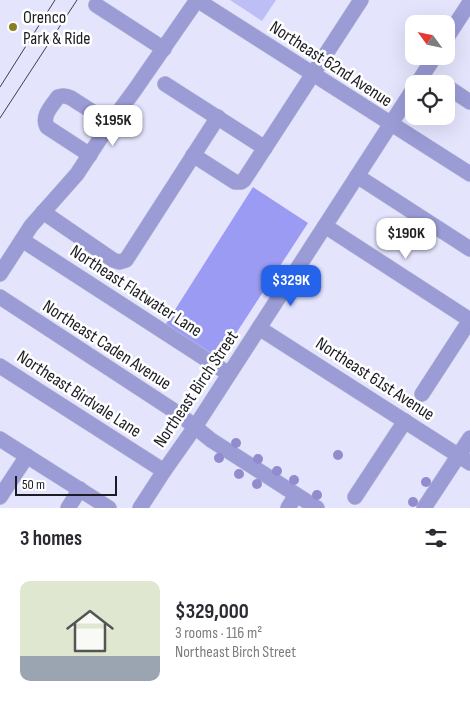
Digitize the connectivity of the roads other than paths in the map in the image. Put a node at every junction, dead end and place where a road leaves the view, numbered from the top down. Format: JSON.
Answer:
{"nodes":[{"id":1,"x":197,"y":0,"type":"edge"},
{"id":2,"x":361,"y":0,"type":"edge"},
{"id":3,"x":470,"y":2,"type":"edge"},
{"id":4,"x":96,"y":4,"type":"dead end"},
{"id":5,"x":464,"y":23,"type":"edge"},
{"id":6,"x":164,"y":48,"type":"junction"},
{"id":7,"x":313,"y":75,"type":"junction"},
{"id":8,"x":165,"y":84,"type":"dead end"},
{"id":9,"x":455,"y":92,"type":"edge"},
{"id":10,"x":405,"y":102,"type":"edge"},
{"id":11,"x":470,"y":102,"type":"edge"},
{"id":12,"x":218,"y":117,"type":"junction"},
{"id":13,"x":110,"y":123,"type":"junction"},
{"id":14,"x":390,"y":124,"type":"junction"},
{"id":15,"x":265,"y":148,"type":"junction"},
{"id":16,"x":90,"y":155,"type":"junction"},
{"id":17,"x":193,"y":155,"type":"junction"},
{"id":18,"x":470,"y":174,"type":"edge"},
{"id":19,"x":357,"y":176,"type":"junction"},
{"id":20,"x":43,"y":212,"type":"junction"},
{"id":21,"x":325,"y":226,"type":"junction"},
{"id":22,"x":22,"y":240,"type":"junction"},
{"id":23,"x":470,"y":249,"type":"edge"},
{"id":24,"x":0,"y":274,"type":"edge"},
{"id":25,"x":0,"y":297,"type":"edge"},
{"id":26,"x":470,"y":320,"type":"edge"},
{"id":27,"x":260,"y":328,"type":"junction"},
{"id":28,"x":0,"y":366,"type":"edge"},
{"id":29,"x":229,"y":374,"type":"junction"},
{"id":30,"x":422,"y":394,"type":"dead end"},
{"id":31,"x":405,"y":421,"type":"junction"},
{"id":32,"x":195,"y":427,"type":"junction"},
{"id":33,"x":470,"y":438,"type":"edge"},
{"id":34,"x":0,"y":439,"type":"edge"},
{"id":35,"x":27,"y":456,"type":"junction"},
{"id":36,"x":464,"y":459,"type":"edge"},
{"id":37,"x":164,"y":471,"type":"junction"},
{"id":38,"x":80,"y":489,"type":"junction"},
{"id":39,"x":296,"y":494,"type":"junction"},
{"id":40,"x":354,"y":497,"type":"dead end"},
{"id":41,"x":0,"y":498,"type":"edge"},
{"id":42,"x":68,"y":508,"type":"edge"},
{"id":43,"x":109,"y":508,"type":"edge"},
{"id":44,"x":140,"y":508,"type":"edge"},
{"id":45,"x":288,"y":508,"type":"edge"},
{"id":46,"x":317,"y":508,"type":"edge"},
{"id":47,"x":424,"y":508,"type":"edge"}],
"edges":[{"from":1,"to":6,"type":"street"},
{"from":1,"to":7,"type":"street","name":"Northeast 62nd Avenue"},
{"from":2,"to":7,"type":"street"},
{"from":3,"to":5,"type":"street"},
{"from":4,"to":6,"type":"street"},
{"from":6,"to":13,"type":"street"},
{"from":7,"to":14,"type":"street","name":"Northeast 62nd Avenue"},
{"from":7,"to":15,"type":"street"},
{"from":8,"to":12,"type":"street"},
{"from":9,"to":11,"type":"street"},
{"from":10,"to":14,"type":"street","name":"Northeast Birch Street"},
{"from":12,"to":15,"type":"street"},
{"from":12,"to":17,"type":"street"},
{"from":13,"to":16,"type":"street"},
{"from":13,"to":16,"type":"street"},
{"from":14,"to":18,"type":"street","name":"Northeast 62nd Avenue"},
{"from":14,"to":19,"type":"street","name":"Northeast Birch Street"},
{"from":15,"to":17,"type":"street"},
{"from":16,"to":20,"type":"street"},
{"from":17,"to":20,"type":"street"},
{"from":19,"to":21,"type":"street","name":"Northeast Birch Street"},
{"from":19,"to":23,"type":"street"},
{"from":20,"to":22,"type":"street"},
{"from":21,"to":26,"type":"street"},
{"from":21,"to":27,"type":"street","name":"Northeast Birch Street"},
{"from":22,"to":24,"type":"street"},
{"from":22,"to":29,"type":"street","name":"Northeast Flatwater Lane"},
{"from":25,"to":32,"type":"street","name":"Northeast Caden Avenue"},
{"from":26,"to":30,"type":"street"},
{"from":27,"to":29,"type":"street","name":"Northeast Birch Street"},
{"from":27,"to":31,"type":"street","name":"Northeast 61st Avenue"},
{"from":28,"to":37,"type":"street","name":"Northeast Birdvale Lane"},
{"from":29,"to":32,"type":"street","name":"Northeast Birch Street"},
{"from":31,"to":36,"type":"street","name":"Northeast 61st Avenue"},
{"from":31,"to":40,"type":"street"},
{"from":32,"to":37,"type":"street","name":"Northeast Birch Street"},
{"from":32,"to":39,"type":"street","name":"Northeast Caden Avenue"},
{"from":33,"to":36,"type":"street"},
{"from":34,"to":35,"type":"street"},
{"from":35,"to":38,"type":"street"},
{"from":35,"to":41,"type":"street"},
{"from":36,"to":47,"type":"street"},
{"from":37,"to":44,"type":"street","name":"Northeast Birch Street"},
{"from":38,"to":42,"type":"street"},
{"from":38,"to":43,"type":"street"},
{"from":39,"to":45,"type":"street"},
{"from":39,"to":46,"type":"street","name":"Northeast Caden Avenue"}]}
